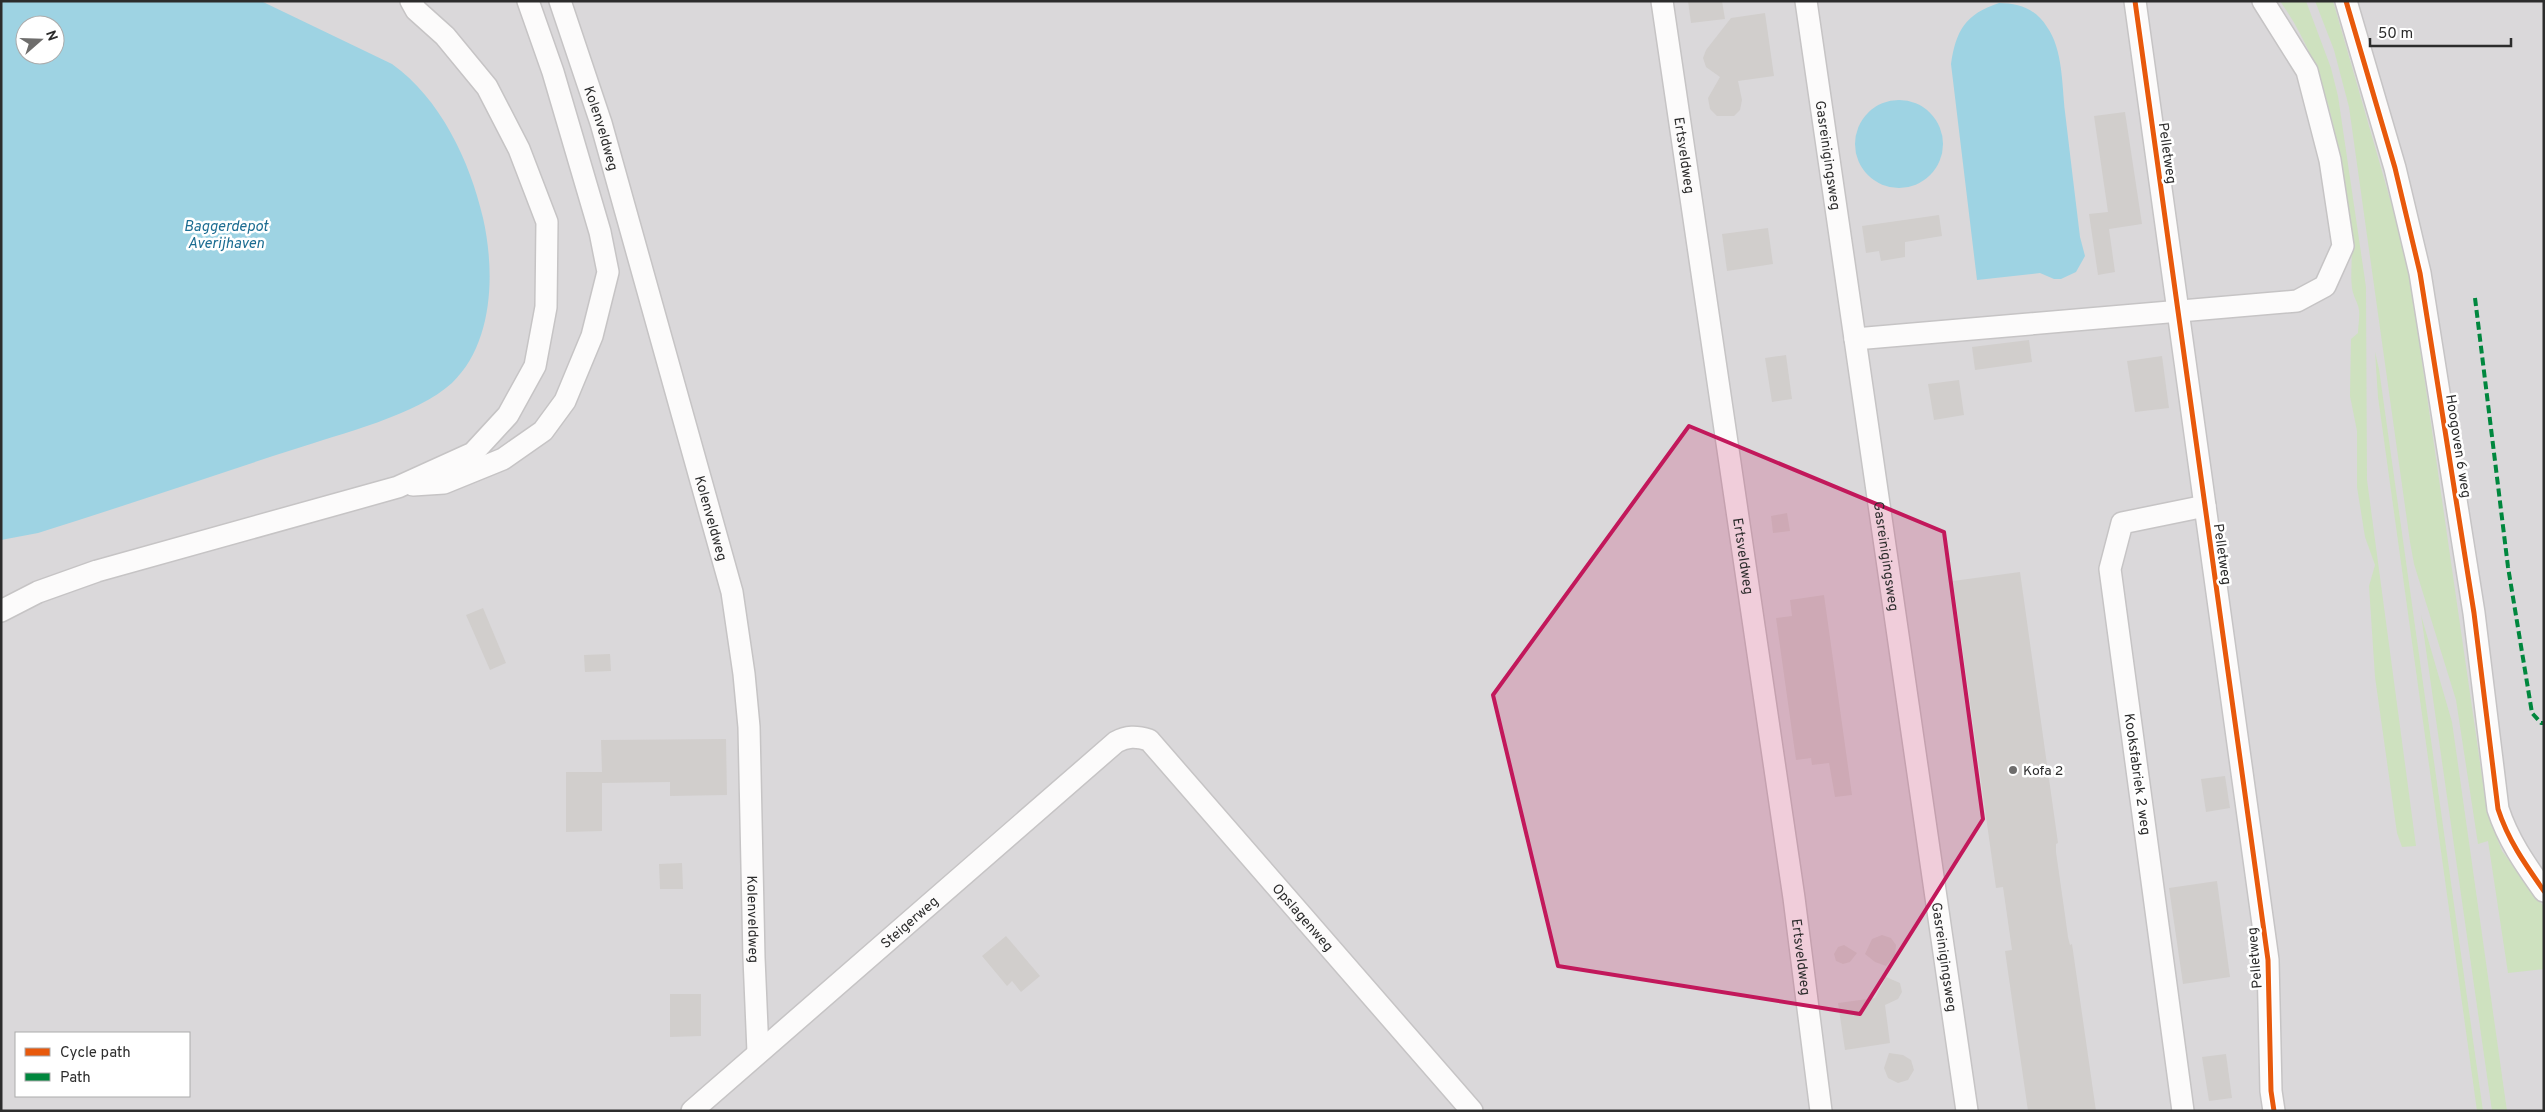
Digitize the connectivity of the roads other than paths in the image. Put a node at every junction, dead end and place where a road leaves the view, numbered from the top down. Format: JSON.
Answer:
{"nodes":[{"id":1,"x":528,"y":1,"type":"edge"},
{"id":2,"x":560,"y":1,"type":"edge"},
{"id":3,"x":1662,"y":1,"type":"edge"},
{"id":4,"x":1806,"y":1,"type":"edge"},
{"id":5,"x":2135,"y":1,"type":"edge"},
{"id":6,"x":2263,"y":1,"type":"edge"},
{"id":7,"x":2346,"y":1,"type":"edge"},
{"id":8,"x":409,"y":4,"type":"edge"},
{"id":9,"x":2178,"y":310,"type":"junction"},
{"id":10,"x":1855,"y":339,"type":"junction"},
{"id":11,"x":398,"y":487,"type":"junction"},
{"id":12,"x":2205,"y":506,"type":"junction"},
{"id":13,"x":1,"y":611,"type":"edge"},
{"id":14,"x":1128,"y":736,"type":"joint"},
{"id":15,"x":2544,"y":891,"type":"edge"},
{"id":16,"x":758,"y":1052,"type":"junction"},
{"id":17,"x":692,"y":1111,"type":"edge"},
{"id":18,"x":1472,"y":1111,"type":"edge"},
{"id":19,"x":1821,"y":1111,"type":"edge"},
{"id":20,"x":1967,"y":1111,"type":"edge"},
{"id":21,"x":2183,"y":1111,"type":"edge"},
{"id":22,"x":2274,"y":1111,"type":"edge"}],
"edges":[{"from":1,"to":11,"type":"lane"},
{"from":2,"to":16,"type":"lane","name":"Kolenveldweg"},
{"from":3,"to":19,"type":"lane","name":"Ertsveldweg"},
{"from":4,"to":10,"type":"lane","name":"Gasreinigingsweg"},
{"from":5,"to":9,"type":"lane","name":"Pelletweg"},
{"from":6,"to":9,"type":"lane"},
{"from":7,"to":15,"type":"lane","name":"Hoogoven 6 weg"},
{"from":8,"to":11,"type":"lane"},
{"from":9,"to":10,"type":"lane"},
{"from":9,"to":12,"type":"lane","name":"Pelletweg"},
{"from":10,"to":20,"type":"lane","name":"Gasreinigingsweg"},
{"from":11,"to":13,"type":"lane"},
{"from":12,"to":21,"type":"lane","name":"Kooksfabriek 2 weg"},
{"from":12,"to":22,"type":"lane","name":"Pelletweg"},
{"from":14,"to":16,"type":"lane","name":"Steigerweg"},
{"from":14,"to":18,"type":"lane","name":"Opslagenweg"},
{"from":16,"to":17,"type":"lane","name":"Steigerweg"}]}
